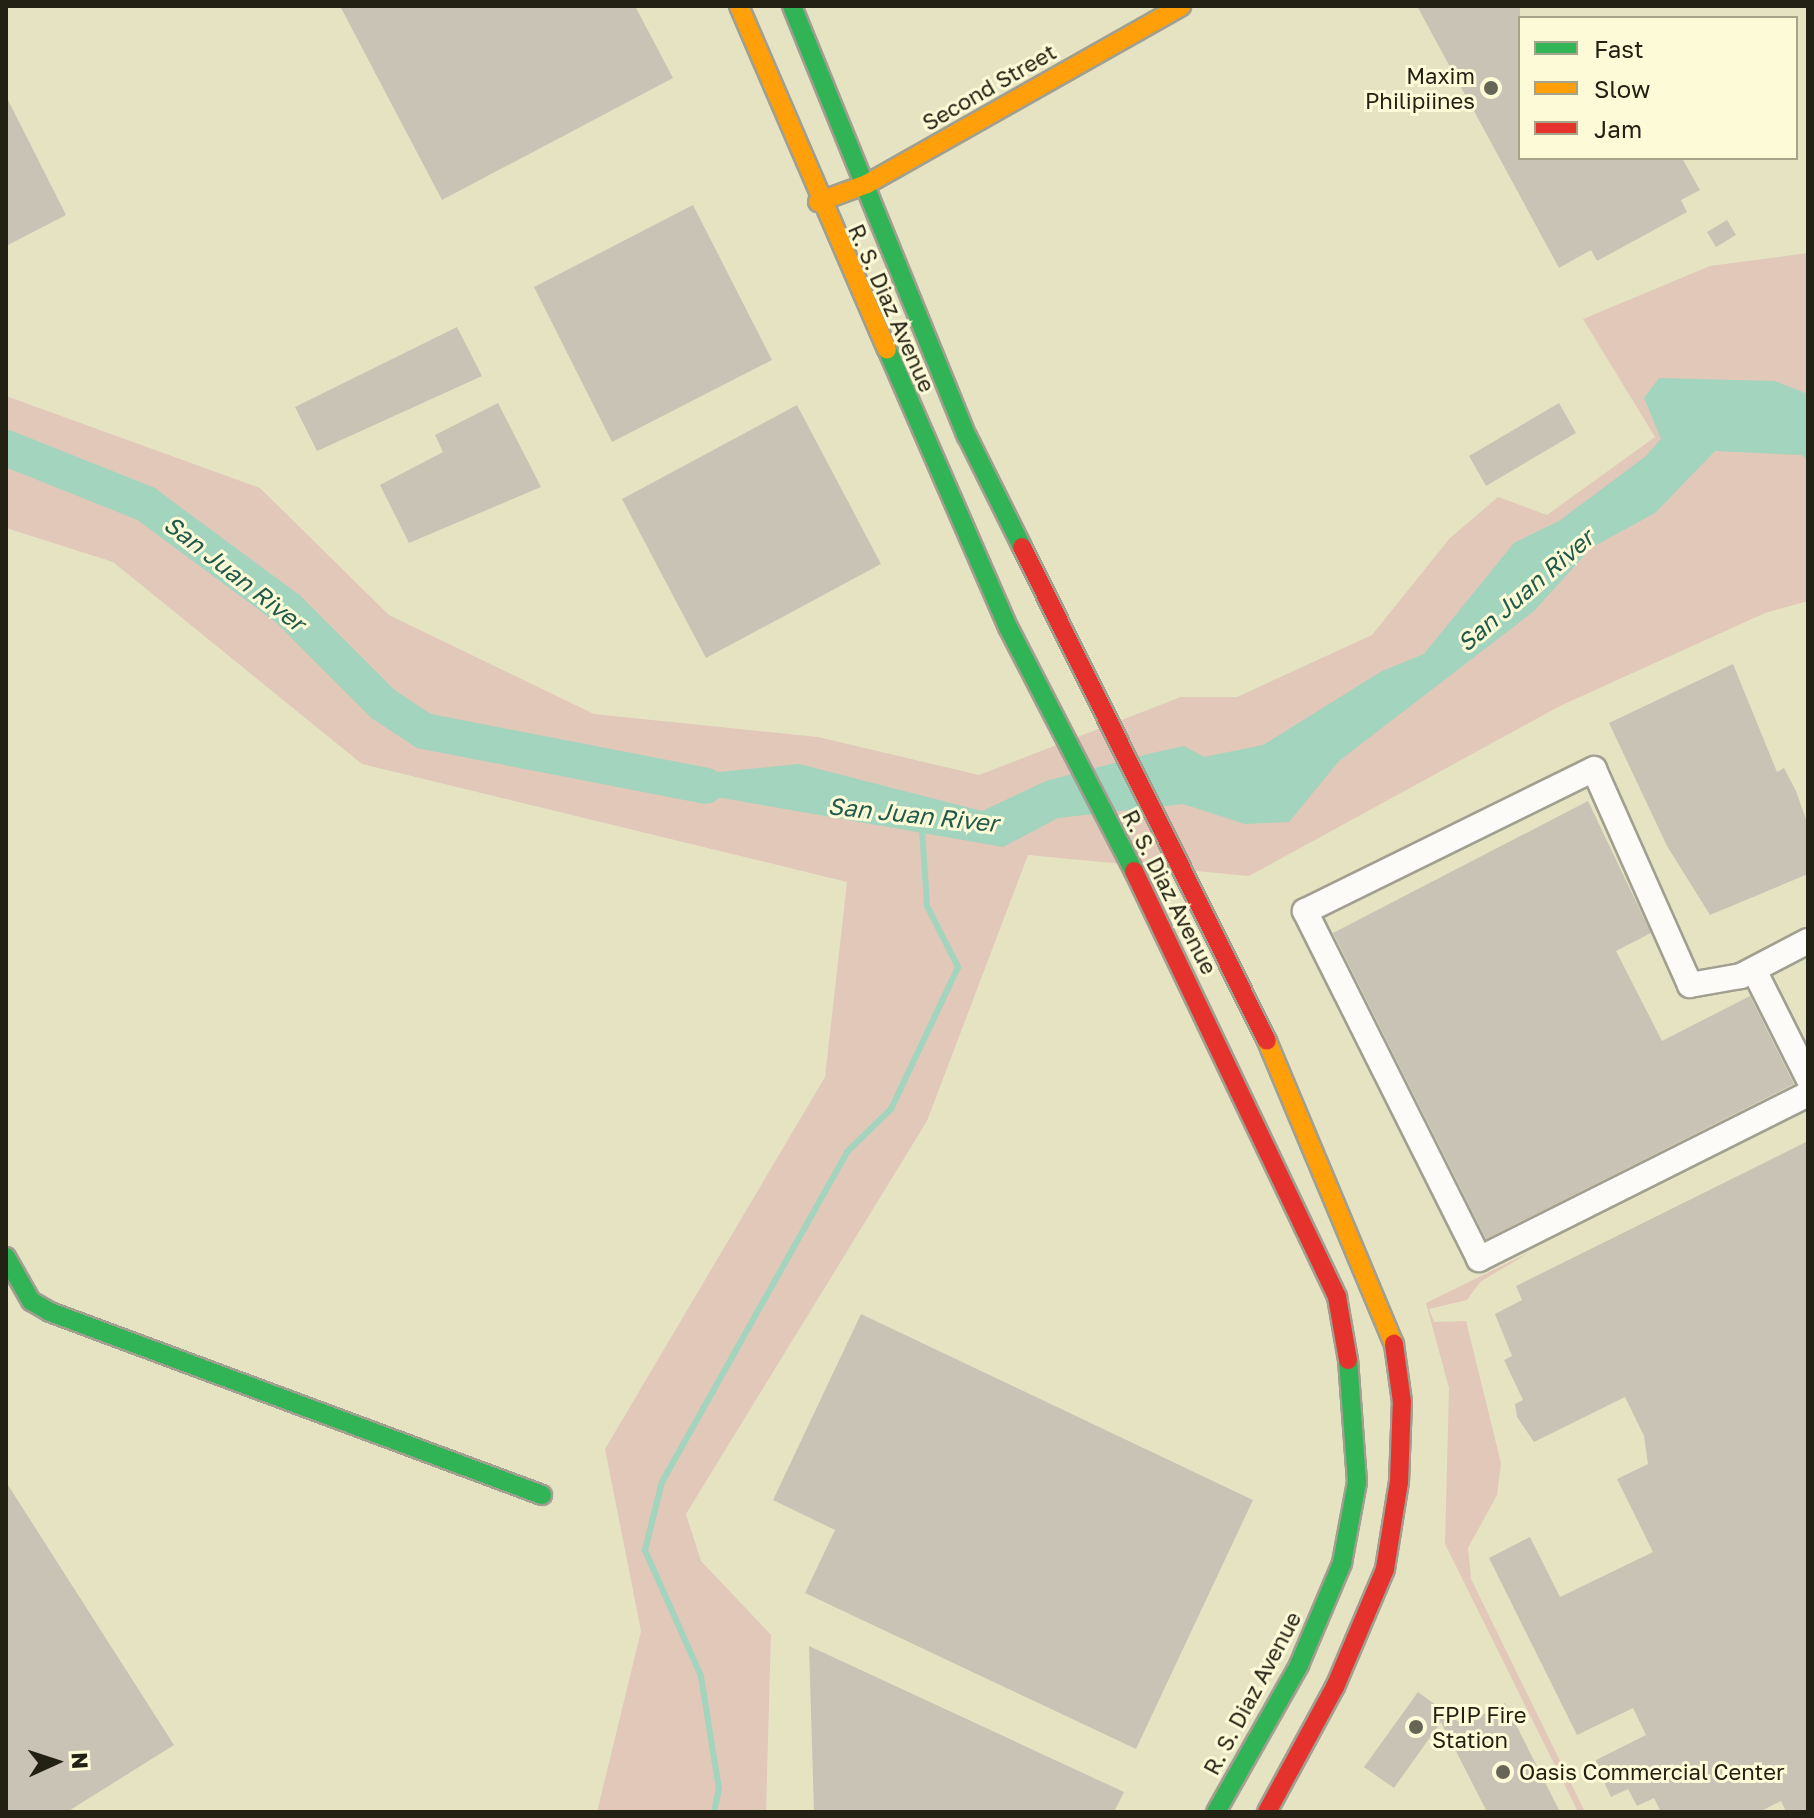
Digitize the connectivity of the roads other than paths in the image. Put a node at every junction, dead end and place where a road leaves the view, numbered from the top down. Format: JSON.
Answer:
{"nodes":[{"id":1,"x":739,"y":6,"type":"edge"},
{"id":2,"x":792,"y":6,"type":"edge"},
{"id":3,"x":1181,"y":6,"type":"edge"},
{"id":4,"x":867,"y":184,"type":"junction"},
{"id":5,"x":818,"y":202,"type":"junction"},
{"id":6,"x":1808,"y":941,"type":"edge"},
{"id":7,"x":1754,"y":970,"type":"junction"},
{"id":8,"x":1808,"y":1078,"type":"edge"},
{"id":9,"x":1808,"y":1094,"type":"edge"},
{"id":10,"x":1308,"y":1125,"type":"junction"},
{"id":11,"x":1267,"y":1143,"type":"junction"},
{"id":12,"x":6,"y":1257,"type":"edge"},
{"id":13,"x":1380,"y":1404,"type":"junction"},
{"id":14,"x":542,"y":1495,"type":"dead end"},
{"id":15,"x":1216,"y":1812,"type":"edge"},
{"id":16,"x":1267,"y":1812,"type":"edge"}],
"edges":[{"from":1,"to":5,"type":"street","name":"R. S. Diaz Avenue"},
{"from":2,"to":4,"type":"street","name":"R. S. Diaz Avenue"},
{"from":3,"to":4,"type":"street","name":"Second Street"},
{"from":4,"to":5,"type":"street","name":"Second Street"},
{"from":4,"to":10,"type":"street","name":"R. S. Diaz Avenue"},
{"from":5,"to":11,"type":"street","name":"R. S. Diaz Avenue"},
{"from":6,"to":7,"type":"street"},
{"from":7,"to":8,"type":"street"},
{"from":7,"to":9,"type":"street"},
{"from":10,"to":11,"type":"street"},
{"from":10,"to":13,"type":"street","name":"R. S. Diaz Avenue"},
{"from":11,"to":13,"type":"street","name":"R. S. Diaz Avenue"},
{"from":12,"to":14,"type":"street"},
{"from":13,"to":15,"type":"street","name":"R. S. Diaz Avenue"},
{"from":13,"to":16,"type":"street","name":"R. S. Diaz Avenue"}]}
